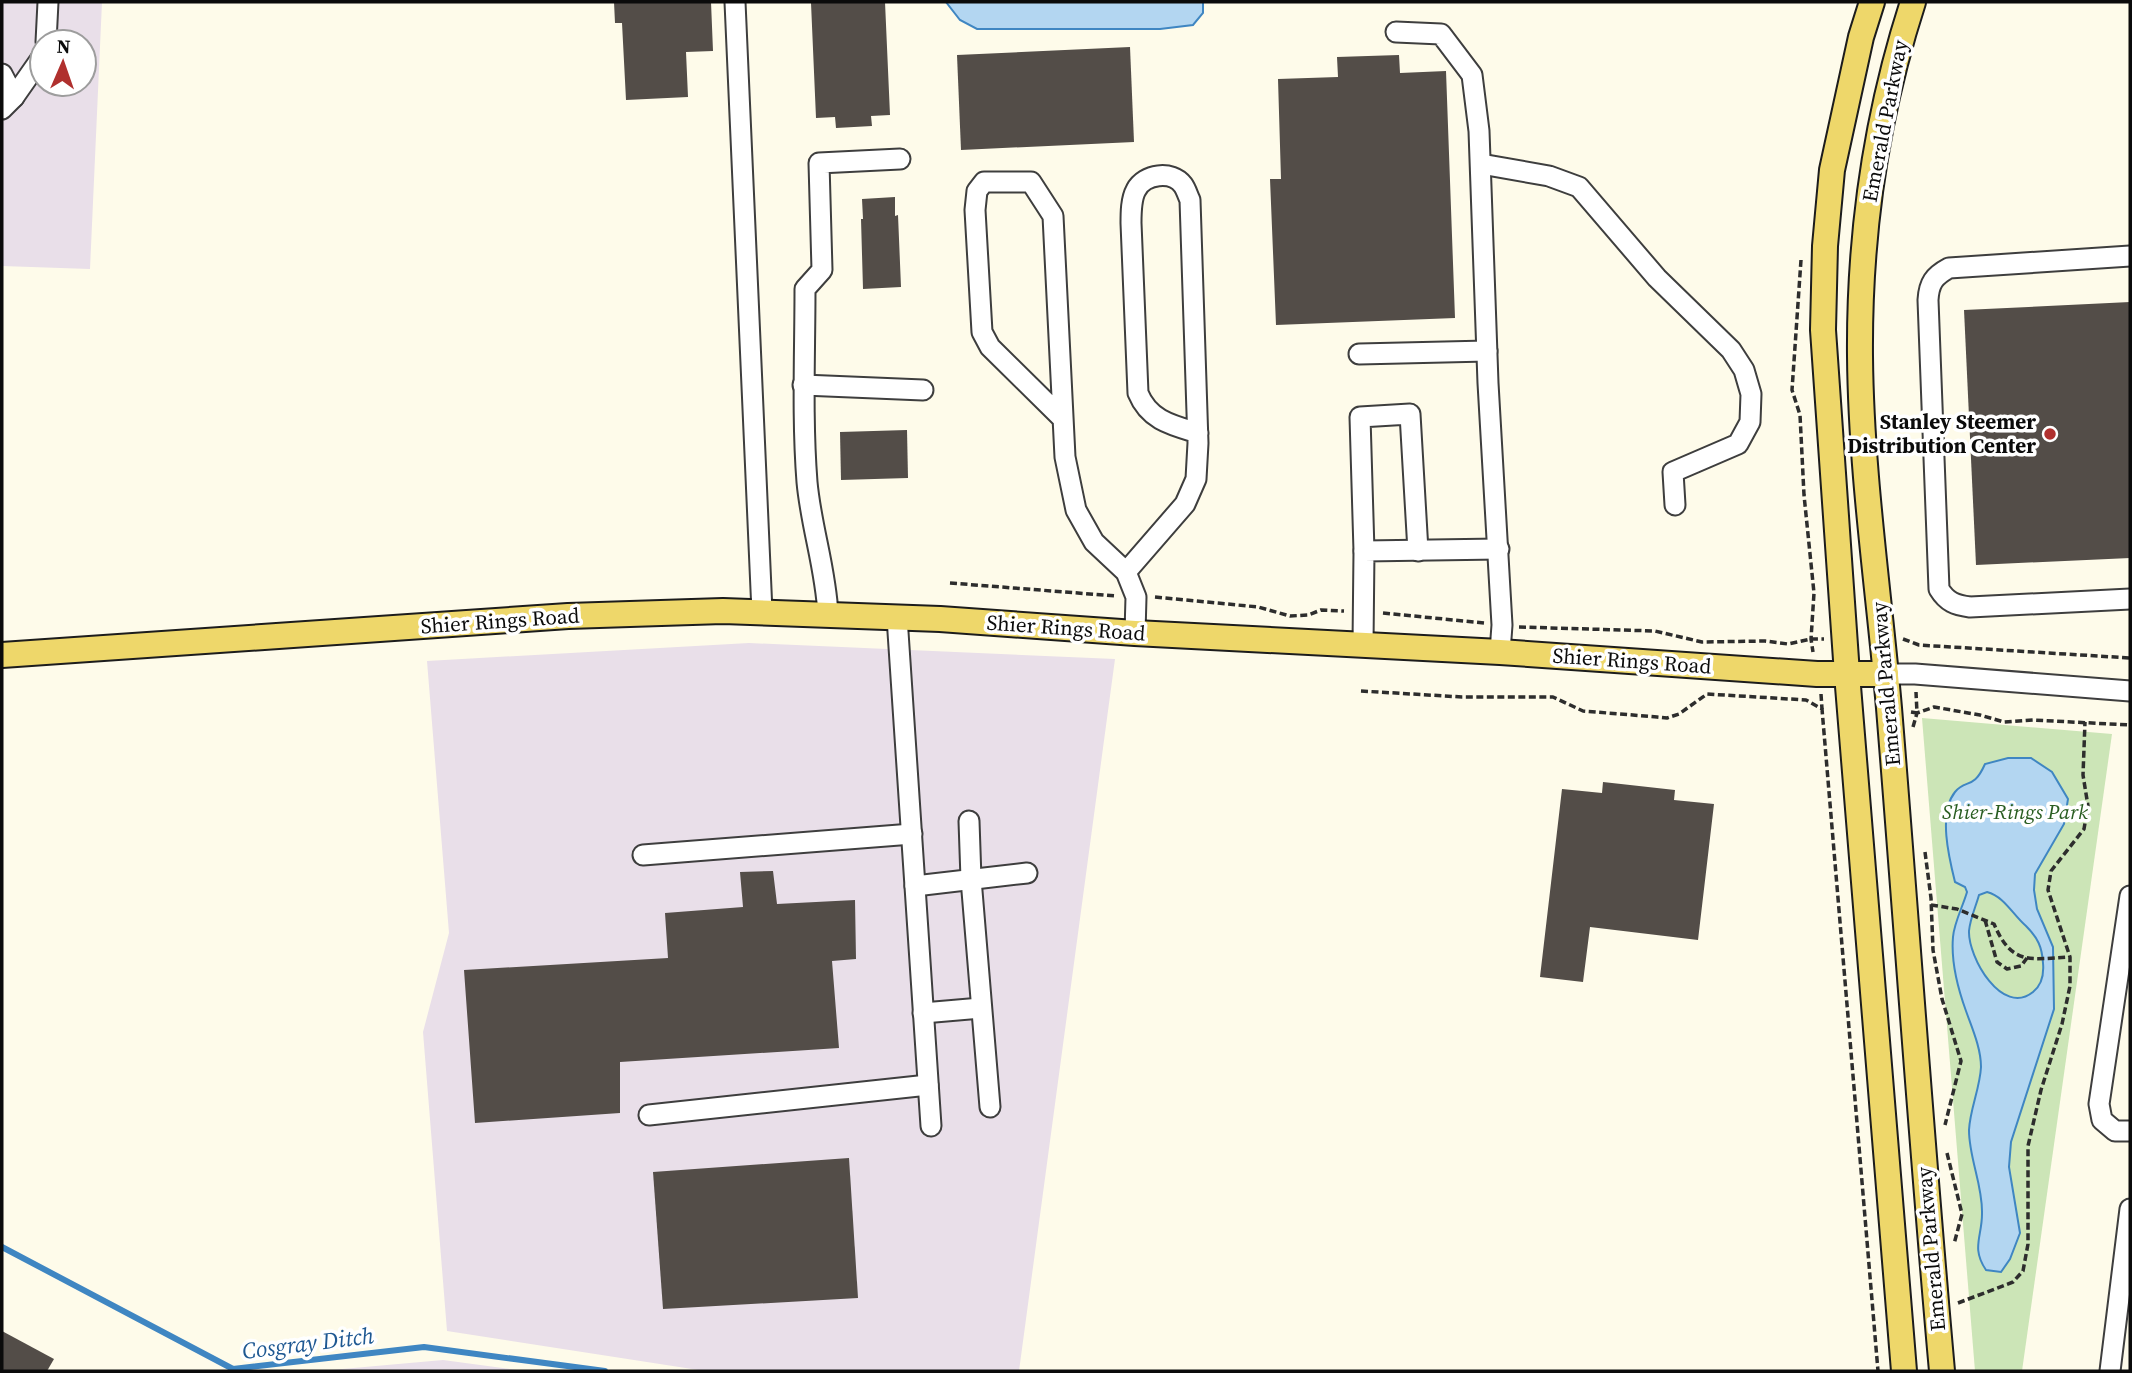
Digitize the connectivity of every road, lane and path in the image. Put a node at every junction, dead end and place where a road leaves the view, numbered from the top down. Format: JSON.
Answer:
{"nodes":[{"id":1,"x":48,"y":2,"type":"edge"},
{"id":2,"x":735,"y":2,"type":"edge"},
{"id":3,"x":1872,"y":2,"type":"edge"},
{"id":4,"x":1913,"y":2,"type":"edge"},
{"id":5,"x":47,"y":28,"type":"edge"},
{"id":6,"x":1396,"y":32,"type":"dead end"},
{"id":7,"x":2,"y":74,"type":"edge"},
{"id":8,"x":28,"y":76,"type":"edge"},
{"id":9,"x":8,"y":103,"type":"edge"},
{"id":10,"x":900,"y":159,"type":"dead end"},
{"id":11,"x":1480,"y":164,"type":"junction"},
{"id":12,"x":2130,"y":256,"type":"edge"},
{"id":13,"x":1487,"y":351,"type":"junction"},
{"id":14,"x":1359,"y":354,"type":"dead end"},
{"id":15,"x":803,"y":385,"type":"junction"},
{"id":16,"x":923,"y":390,"type":"dead end"},
{"id":17,"x":1063,"y":419,"type":"junction"},
{"id":18,"x":1198,"y":433,"type":"junction"},
{"id":19,"x":1675,"y":505,"type":"dead end"},
{"id":20,"x":1499,"y":549,"type":"junction"},
{"id":21,"x":1364,"y":551,"type":"junction"},
{"id":22,"x":1418,"y":551,"type":"junction"},
{"id":23,"x":1126,"y":572,"type":"junction"},
{"id":24,"x":2130,"y":599,"type":"edge"},
{"id":25,"x":762,"y":612,"type":"junction"},
{"id":26,"x":828,"y":615,"type":"junction"},
{"id":27,"x":897,"y":617,"type":"junction"},
{"id":28,"x":1135,"y":633,"type":"junction"},
{"id":29,"x":1363,"y":644,"type":"junction"},
{"id":30,"x":1500,"y":652,"type":"junction"},
{"id":31,"x":2,"y":655,"type":"edge"},
{"id":32,"x":1847,"y":674,"type":"junction"},
{"id":33,"x":1886,"y":674,"type":"junction"},
{"id":34,"x":1362,"y":691,"type":"dead end"},
{"id":35,"x":2130,"y":691,"type":"edge"},
{"id":36,"x":2085,"y":722,"type":"junction"},
{"id":37,"x":2130,"y":725,"type":"edge"},
{"id":38,"x":1912,"y":732,"type":"dead end"},
{"id":39,"x":969,"y":821,"type":"dead end"},
{"id":40,"x":912,"y":834,"type":"junction"},
{"id":41,"x":1924,"y":845,"type":"dead end"},
{"id":42,"x":643,"y":855,"type":"dead end"},
{"id":43,"x":1027,"y":873,"type":"dead end"},
{"id":44,"x":971,"y":879,"type":"junction"},
{"id":45,"x":915,"y":886,"type":"junction"},
{"id":46,"x":2130,"y":896,"type":"edge"},
{"id":47,"x":1931,"y":905,"type":"junction"},
{"id":48,"x":1985,"y":920,"type":"junction"},
{"id":49,"x":2070,"y":957,"type":"junction"},
{"id":50,"x":2027,"y":958,"type":"junction"},
{"id":51,"x":981,"y":1008,"type":"junction"},
{"id":52,"x":923,"y":1013,"type":"junction"},
{"id":53,"x":928,"y":1085,"type":"junction"},
{"id":54,"x":990,"y":1107,"type":"dead end"},
{"id":55,"x":649,"y":1115,"type":"dead end"},
{"id":56,"x":930,"y":1126,"type":"dead end"},
{"id":57,"x":1944,"y":1127,"type":"dead end"},
{"id":58,"x":2130,"y":1131,"type":"edge"},
{"id":59,"x":1946,"y":1147,"type":"dead end"},
{"id":60,"x":2130,"y":1209,"type":"edge"},
{"id":61,"x":1953,"y":1250,"type":"dead end"},
{"id":62,"x":1958,"y":1303,"type":"dead end"},
{"id":63,"x":1878,"y":1371,"type":"edge"},
{"id":64,"x":1904,"y":1371,"type":"edge"},
{"id":65,"x":1942,"y":1371,"type":"edge"},
{"id":66,"x":2110,"y":1371,"type":"edge"}],
"edges":[{"from":1,"to":5,"type":"street"},
{"from":2,"to":25,"type":"street"},
{"from":3,"to":32,"type":"main road","name":"Emerald Parkway"},
{"from":4,"to":33,"type":"main road","name":"Emerald Parkway"},
{"from":6,"to":11,"type":"street"},
{"from":7,"to":9,"type":"street"},
{"from":8,"to":9,"type":"street"},
{"from":10,"to":15,"type":"street"},
{"from":11,"to":13,"type":"street"},
{"from":11,"to":19,"type":"street"},
{"from":12,"to":24,"type":"street"},
{"from":13,"to":14,"type":"street"},
{"from":13,"to":20,"type":"street"},
{"from":15,"to":16,"type":"street"},
{"from":15,"to":26,"type":"street"},
{"from":17,"to":17,"type":"street"},
{"from":17,"to":23,"type":"street"},
{"from":18,"to":18,"type":"street"},
{"from":18,"to":23,"type":"street"},
{"from":20,"to":22,"type":"street"},
{"from":20,"to":30,"type":"street"},
{"from":21,"to":22,"type":"street"},
{"from":21,"to":22,"type":"street"},
{"from":21,"to":29,"type":"street"},
{"from":23,"to":28,"type":"street"},
{"from":25,"to":26,"type":"main road","name":"Shier Rings Road"},
{"from":25,"to":31,"type":"main road","name":"Shier Rings Road"},
{"from":26,"to":27,"type":"main road","name":"Shier Rings Road"},
{"from":27,"to":28,"type":"main road","name":"Shier Rings Road"},
{"from":27,"to":40,"type":"street"},
{"from":28,"to":29,"type":"main road","name":"Shier Rings Road"},
{"from":29,"to":30,"type":"main road","name":"Shier Rings Road"},
{"from":30,"to":32,"type":"main road","name":"Shier Rings Road"},
{"from":32,"to":33,"type":"main road","name":"Shier Rings Road"},
{"from":32,"to":64,"type":"main road","name":"Emerald Parkway"},
{"from":33,"to":35,"type":"street","name":"Shier Rings Road"},
{"from":33,"to":65,"type":"main road","name":"Emerald Parkway"},
{"from":34,"to":63,"type":"path"},
{"from":36,"to":37,"type":"path"},
{"from":36,"to":38,"type":"path"},
{"from":36,"to":49,"type":"path"},
{"from":39,"to":44,"type":"street"},
{"from":40,"to":42,"type":"street"},
{"from":40,"to":45,"type":"street"},
{"from":41,"to":47,"type":"path"},
{"from":43,"to":44,"type":"street"},
{"from":44,"to":45,"type":"street"},
{"from":44,"to":51,"type":"street"},
{"from":45,"to":52,"type":"street"},
{"from":46,"to":58,"type":"street"},
{"from":47,"to":48,"type":"path"},
{"from":47,"to":57,"type":"path"},
{"from":48,"to":50,"type":"path"},
{"from":48,"to":50,"type":"path"},
{"from":49,"to":50,"type":"path"},
{"from":49,"to":62,"type":"path"},
{"from":51,"to":52,"type":"street"},
{"from":51,"to":54,"type":"street"},
{"from":52,"to":53,"type":"street"},
{"from":53,"to":55,"type":"street"},
{"from":53,"to":56,"type":"street"},
{"from":59,"to":61,"type":"path"},
{"from":60,"to":66,"type":"street"}]}
